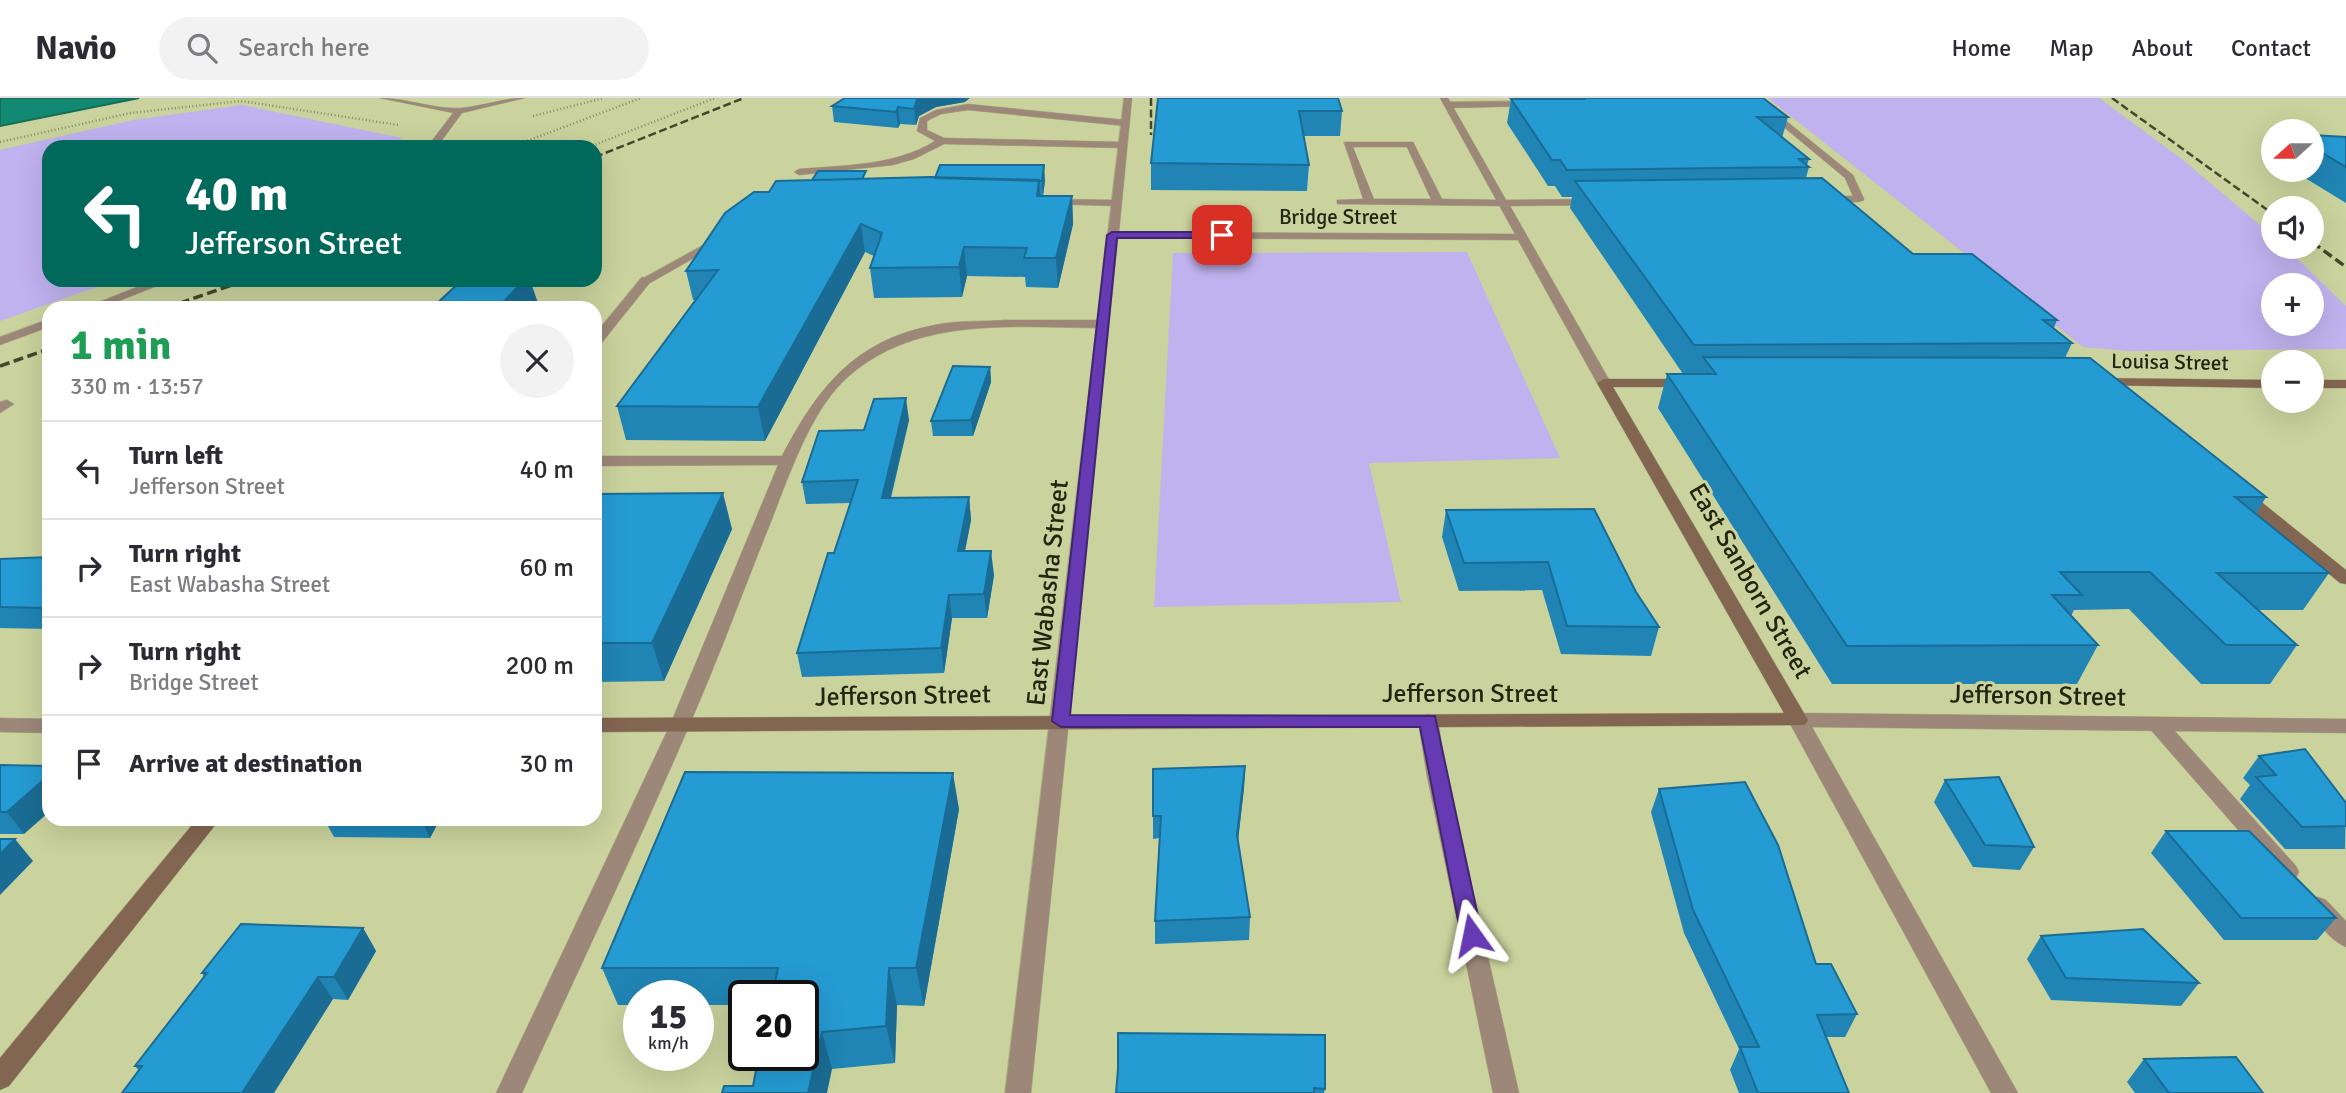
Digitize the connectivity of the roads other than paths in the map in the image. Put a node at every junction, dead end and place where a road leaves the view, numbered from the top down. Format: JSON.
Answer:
{"nodes":[{"id":1,"x":384,"y":98,"type":"edge"},
{"id":2,"x":521,"y":98,"type":"edge"},
{"id":3,"x":1128,"y":98,"type":"edge"},
{"id":4,"x":1446,"y":101,"type":"edge"},
{"id":5,"x":1754,"y":102,"type":"edge"},
{"id":6,"x":1543,"y":104,"type":"edge"},
{"id":7,"x":459,"y":111,"type":"junction"},
{"id":8,"x":1125,"y":123,"type":"junction"},
{"id":9,"x":438,"y":140,"type":"edge"},
{"id":10,"x":942,"y":141,"type":"junction"},
{"id":11,"x":1122,"y":145,"type":"junction"},
{"id":12,"x":799,"y":172,"type":"dead end"},
{"id":13,"x":1818,"y":200,"type":"edge"},
{"id":14,"x":1035,"y":201,"type":"edge"},
{"id":15,"x":1341,"y":202,"type":"dead end"},
{"id":16,"x":1599,"y":202,"type":"edge"},
{"id":17,"x":1116,"y":203,"type":"junction"},
{"id":18,"x":1370,"y":203,"type":"junction"},
{"id":19,"x":1437,"y":203,"type":"junction"},
{"id":20,"x":1503,"y":203,"type":"junction"},
{"id":21,"x":733,"y":232,"type":"edge"},
{"id":22,"x":1112,"y":235,"type":"junction"},
{"id":23,"x":1521,"y":237,"type":"junction"},
{"id":24,"x":147,"y":287,"type":"edge"},
{"id":25,"x":109,"y":301,"type":"edge"},
{"id":26,"x":1103,"y":324,"type":"junction"},
{"id":27,"x":42,"y":326,"type":"edge"},
{"id":28,"x":602,"y":333,"type":"edge"},
{"id":29,"x":0,"y":341,"type":"edge"},
{"id":30,"x":2077,"y":382,"type":"edge"},
{"id":31,"x":2104,"y":382,"type":"junction"},
{"id":32,"x":1604,"y":383,"type":"junction"},
{"id":33,"x":1705,"y":383,"type":"edge"},
{"id":34,"x":2261,"y":383,"type":"edge"},
{"id":35,"x":2324,"y":384,"type":"edge"},
{"id":36,"x":2346,"y":384,"type":"edge"},
{"id":37,"x":2126,"y":399,"type":"edge"},
{"id":38,"x":788,"y":460,"type":"junction"},
{"id":39,"x":602,"y":461,"type":"edge"},
{"id":40,"x":2231,"y":485,"type":"edge"},
{"id":41,"x":2346,"y":579,"type":"edge"},
{"id":42,"x":1798,"y":720,"type":"junction"},
{"id":43,"x":1061,"y":721,"type":"junction"},
{"id":44,"x":1428,"y":721,"type":"junction"},
{"id":45,"x":2157,"y":724,"type":"junction"},
{"id":46,"x":0,"y":725,"type":"edge"},
{"id":47,"x":602,"y":725,"type":"edge"},
{"id":48,"x":680,"y":725,"type":"junction"},
{"id":49,"x":42,"y":726,"type":"edge"},
{"id":50,"x":2346,"y":726,"type":"edge"},
{"id":51,"x":203,"y":826,"type":"edge"},
{"id":52,"x":2346,"y":937,"type":"edge"},
{"id":53,"x":0,"y":1078,"type":"edge"},
{"id":54,"x":509,"y":1093,"type":"edge"},
{"id":55,"x":1018,"y":1093,"type":"edge"},
{"id":56,"x":1506,"y":1093,"type":"edge"},
{"id":57,"x":2005,"y":1093,"type":"edge"}],
"edges":[{"from":1,"to":7,"type":"street"},
{"from":2,"to":7,"type":"street"},
{"from":3,"to":8,"type":"street","name":"East Wabasha Street"},
{"from":4,"to":6,"type":"street"},
{"from":4,"to":20,"type":"street","name":"East Sanborn Street"},
{"from":5,"to":13,"type":"street"},
{"from":7,"to":9,"type":"street"},
{"from":8,"to":10,"type":"street"},
{"from":8,"to":11,"type":"street","name":"East Wabasha Street"},
{"from":10,"to":11,"type":"street"},
{"from":10,"to":12,"type":"street"},
{"from":11,"to":17,"type":"street","name":"East Wabasha Street"},
{"from":14,"to":17,"type":"street"},
{"from":15,"to":18,"type":"street"},
{"from":16,"to":20,"type":"street"},
{"from":17,"to":22,"type":"street","name":"East Wabasha Street"},
{"from":18,"to":19,"type":"street"},
{"from":18,"to":19,"type":"street"},
{"from":19,"to":20,"type":"street"},
{"from":20,"to":23,"type":"street","name":"East Sanborn Street"},
{"from":21,"to":28,"type":"street"},
{"from":22,"to":23,"type":"street","name":"Bridge Street"},
{"from":22,"to":26,"type":"street","name":"East Wabasha Street"},
{"from":23,"to":32,"type":"street","name":"East Sanborn Street"},
{"from":24,"to":25,"type":"street"},
{"from":26,"to":38,"type":"street"},
{"from":26,"to":43,"type":"street","name":"East Wabasha Street"},
{"from":27,"to":29,"type":"street"},
{"from":30,"to":31,"type":"street","name":"Louisa Street"},
{"from":31,"to":34,"type":"street","name":"Louisa Street"},
{"from":31,"to":37,"type":"street"},
{"from":32,"to":33,"type":"street"},
{"from":32,"to":42,"type":"street","name":"East Sanborn Street"},
{"from":35,"to":36,"type":"street"},
{"from":38,"to":39,"type":"street"},
{"from":38,"to":48,"type":"street"},
{"from":40,"to":41,"type":"street"},
{"from":42,"to":44,"type":"street","name":"Jefferson Street"},
{"from":42,"to":45,"type":"street","name":"Jefferson Street"},
{"from":42,"to":57,"type":"street","name":"East Sanborn Street"},
{"from":43,"to":44,"type":"street","name":"Jefferson Street"},
{"from":43,"to":48,"type":"street","name":"Jefferson Street"},
{"from":43,"to":55,"type":"street","name":"East Wabasha Street"},
{"from":44,"to":56,"type":"street"},
{"from":45,"to":50,"type":"street","name":"Jefferson Street"},
{"from":45,"to":52,"type":"street"},
{"from":46,"to":49,"type":"street"},
{"from":47,"to":48,"type":"street","name":"Jefferson Street"},
{"from":48,"to":54,"type":"street"},
{"from":51,"to":53,"type":"street"}]}
